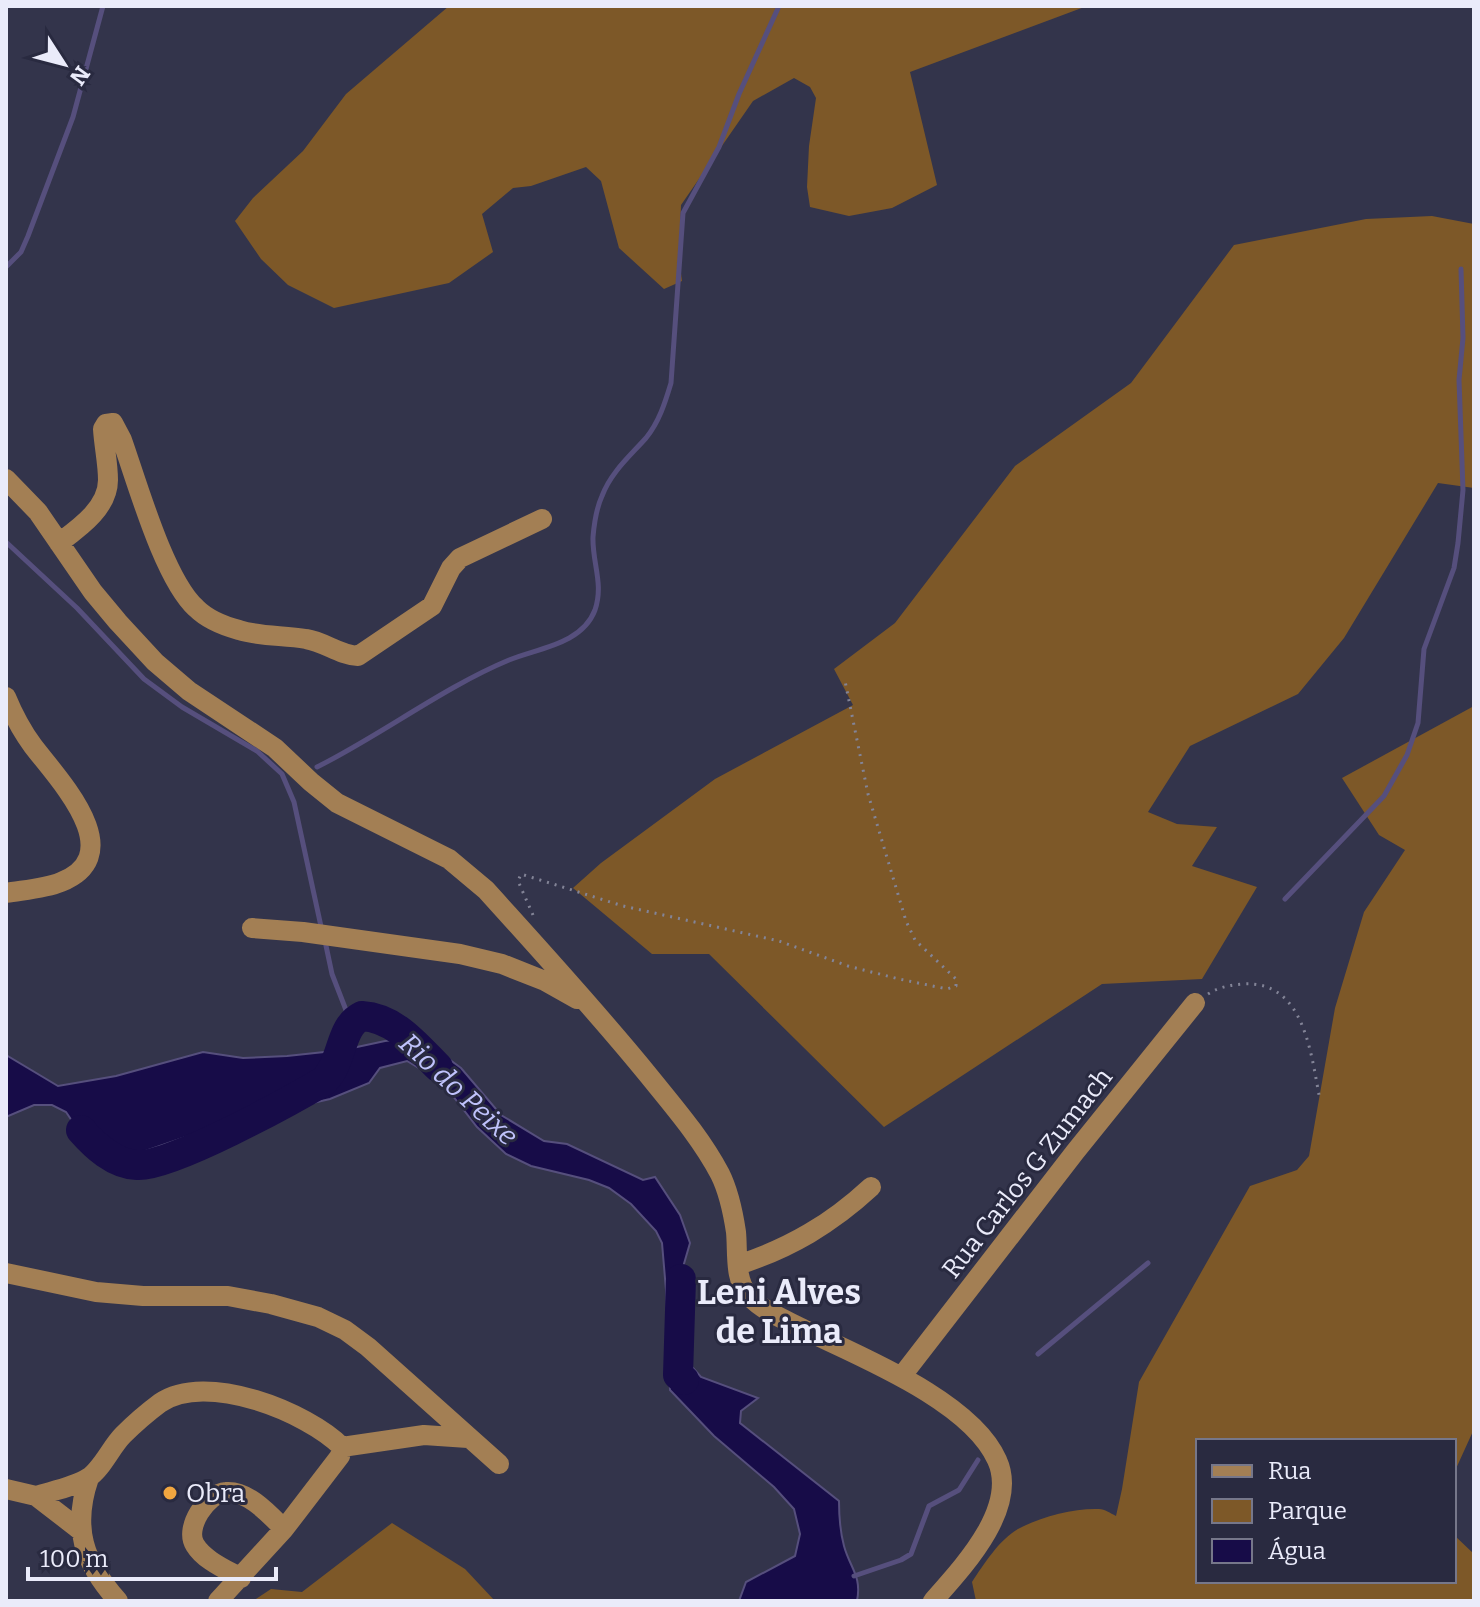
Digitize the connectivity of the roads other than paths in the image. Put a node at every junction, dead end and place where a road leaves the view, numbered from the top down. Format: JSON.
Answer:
{"nodes":[{"id":1,"x":6,"y":479,"type":"edge"},
{"id":2,"x":542,"y":519,"type":"dead end"},
{"id":3,"x":59,"y":543,"type":"junction"},
{"id":4,"x":6,"y":697,"type":"edge"},
{"id":5,"x":6,"y":893,"type":"edge"},
{"id":6,"x":252,"y":928,"type":"dead end"},
{"id":7,"x":1195,"y":1003,"type":"road end"},
{"id":8,"x":594,"y":1008,"type":"junction"},
{"id":9,"x":871,"y":1187,"type":"dead end"},
{"id":10,"x":738,"y":1265,"type":"junction"},
{"id":11,"x":6,"y":1273,"type":"edge"},
{"id":12,"x":901,"y":1377,"type":"junction"},
{"id":13,"x":468,"y":1438,"type":"junction"},
{"id":14,"x":342,"y":1447,"type":"junction"},
{"id":15,"x":499,"y":1464,"type":"dead end"},
{"id":16,"x":89,"y":1478,"type":"junction"},
{"id":17,"x":6,"y":1489,"type":"edge"},
{"id":18,"x":36,"y":1496,"type":"junction"},
{"id":19,"x":284,"y":1529,"type":"junction"},
{"id":20,"x":80,"y":1530,"type":"junction"},
{"id":21,"x":241,"y":1578,"type":"junction"},
{"id":22,"x":118,"y":1601,"type":"edge"},
{"id":23,"x":218,"y":1601,"type":"edge"},
{"id":24,"x":933,"y":1601,"type":"edge"}],
"edges":[{"from":1,"to":3,"type":"street"},
{"from":2,"to":3,"type":"street"},
{"from":3,"to":8,"type":"street"},
{"from":4,"to":5,"type":"street"},
{"from":6,"to":8,"type":"street"},
{"from":7,"to":12,"type":"street","name":"Rua Carlos G Zumach"},
{"from":8,"to":10,"type":"street"},
{"from":9,"to":10,"type":"street"},
{"from":10,"to":12,"type":"street"},
{"from":11,"to":13,"type":"street"},
{"from":12,"to":24,"type":"street"},
{"from":13,"to":14,"type":"street"},
{"from":13,"to":15,"type":"street"},
{"from":14,"to":16,"type":"street"},
{"from":14,"to":19,"type":"street"},
{"from":16,"to":18,"type":"street"},
{"from":16,"to":20,"type":"street"},
{"from":17,"to":18,"type":"street"},
{"from":18,"to":20,"type":"street"},
{"from":19,"to":21,"type":"street"},
{"from":19,"to":21,"type":"street"},
{"from":20,"to":22,"type":"street"},
{"from":21,"to":23,"type":"street"}]}
